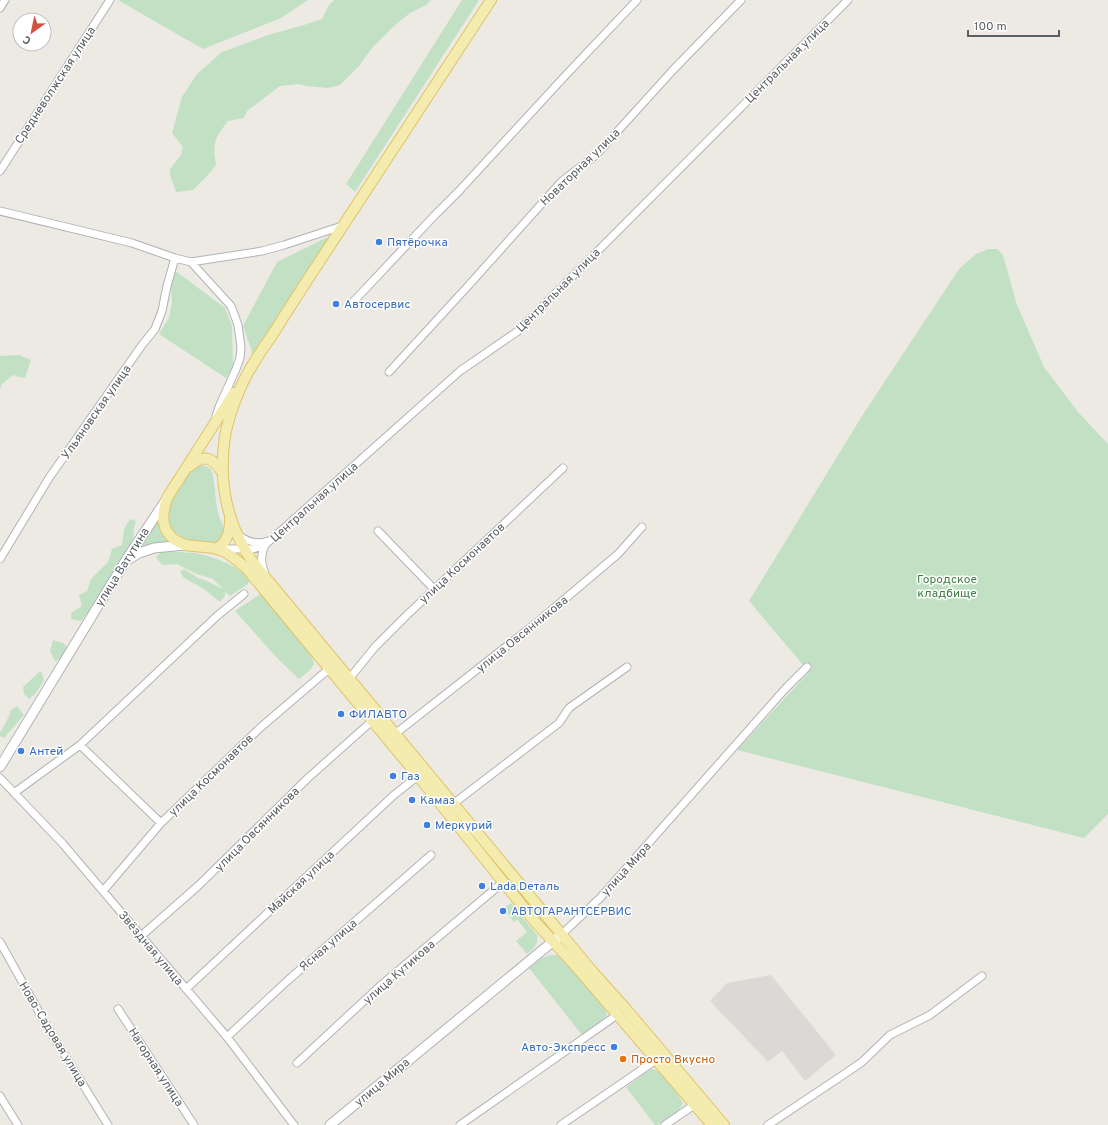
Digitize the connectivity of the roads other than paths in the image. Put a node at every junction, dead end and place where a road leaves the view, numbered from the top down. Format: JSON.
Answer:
{"nodes":[{"id":1,"x":5,"y":0,"type":"edge"},
{"id":2,"x":110,"y":0,"type":"edge"},
{"id":3,"x":491,"y":0,"type":"edge"},
{"id":4,"x":637,"y":0,"type":"edge"},
{"id":5,"x":741,"y":0,"type":"edge"},
{"id":6,"x":848,"y":0,"type":"edge"},
{"id":7,"x":0,"y":8,"type":"edge"},
{"id":8,"x":0,"y":171,"type":"edge"},
{"id":9,"x":0,"y":210,"type":"edge"},
{"id":10,"x":342,"y":226,"type":"junction"},
{"id":11,"x":175,"y":258,"type":"junction"},
{"id":12,"x":192,"y":262,"type":"junction"},
{"id":13,"x":354,"y":302,"type":"dead end"},
{"id":14,"x":250,"y":370,"type":"junction"},
{"id":15,"x":389,"y":372,"type":"dead end"},
{"id":16,"x":212,"y":429,"type":"junction"},
{"id":17,"x":186,"y":468,"type":"junction"},
{"id":18,"x":562,"y":468,"type":"dead end"},
{"id":19,"x":223,"y":474,"type":"junction"},
{"id":20,"x":167,"y":498,"type":"junction"},
{"id":21,"x":229,"y":515,"type":"junction"},
{"id":22,"x":642,"y":527,"type":"dead end"},
{"id":23,"x":378,"y":532,"type":"dead end"},
{"id":24,"x":238,"y":535,"type":"junction"},
{"id":25,"x":272,"y":539,"type":"junction"},
{"id":26,"x":185,"y":545,"type":"junction"},
{"id":27,"x":265,"y":545,"type":"junction"},
{"id":28,"x":217,"y":549,"type":"junction"},
{"id":29,"x":245,"y":550,"type":"junction"},
{"id":30,"x":0,"y":559,"type":"edge"},
{"id":31,"x":126,"y":560,"type":"junction"},
{"id":32,"x":268,"y":580,"type":"junction"},
{"id":33,"x":434,"y":589,"type":"junction"},
{"id":34,"x":244,"y":594,"type":"dead end"},
{"id":35,"x":627,"y":667,"type":"dead end"},
{"id":36,"x":807,"y":667,"type":"dead end"},
{"id":37,"x":330,"y":668,"type":"junction"},
{"id":38,"x":349,"y":679,"type":"junction"},
{"id":39,"x":372,"y":721,"type":"junction"},
{"id":40,"x":395,"y":734,"type":"junction"},
{"id":41,"x":80,"y":745,"type":"junction"},
{"id":42,"x":0,"y":767,"type":"edge"},
{"id":43,"x":418,"y":776,"type":"junction"},
{"id":44,"x":0,"y":778,"type":"edge"},
{"id":45,"x":14,"y":793,"type":"junction"},
{"id":46,"x":453,"y":804,"type":"junction"},
{"id":47,"x":161,"y":823,"type":"junction"},
{"id":48,"x":431,"y":855,"type":"dead end"},
{"id":49,"x":502,"y":883,"type":"junction"},
{"id":50,"x":103,"y":891,"type":"junction"},
{"id":51,"x":562,"y":934,"type":"junction"},
{"id":52,"x":141,"y":936,"type":"junction"},
{"id":53,"x":552,"y":941,"type":"junction"},
{"id":54,"x":0,"y":942,"type":"edge"},
{"id":55,"x":982,"y":976,"type":"dead end"},
{"id":56,"x":186,"y":989,"type":"junction"},
{"id":57,"x":118,"y":1009,"type":"dead end"},
{"id":58,"x":617,"y":1015,"type":"junction"},
{"id":59,"x":227,"y":1037,"type":"junction"},
{"id":60,"x":656,"y":1060,"type":"junction"},
{"id":61,"x":297,"y":1063,"type":"dead end"},
{"id":62,"x":0,"y":1096,"type":"edge"},
{"id":63,"x":694,"y":1105,"type":"junction"},
{"id":64,"x":18,"y":1125,"type":"edge"},
{"id":65,"x":108,"y":1125,"type":"edge"},
{"id":66,"x":194,"y":1125,"type":"edge"},
{"id":67,"x":294,"y":1125,"type":"edge"},
{"id":68,"x":330,"y":1125,"type":"edge"},
{"id":69,"x":460,"y":1125,"type":"edge"},
{"id":70,"x":561,"y":1125,"type":"edge"},
{"id":71,"x":665,"y":1125,"type":"edge"},
{"id":72,"x":712,"y":1125,"type":"edge"},
{"id":73,"x":724,"y":1125,"type":"edge"},
{"id":74,"x":768,"y":1125,"type":"edge"}],
"edges":[{"from":1,"to":7,"type":"street"},
{"from":2,"to":8,"type":"street","name":"Средневолжская улица"},
{"from":3,"to":10,"type":"main road"},
{"from":4,"to":13,"type":"street"},
{"from":5,"to":15,"type":"street","name":"Новаторная улица"},
{"from":6,"to":25,"type":"street","name":"Центральная улица"},
{"from":9,"to":11,"type":"street"},
{"from":10,"to":12,"type":"street"},
{"from":10,"to":14,"type":"main road"},
{"from":11,"to":12,"type":"street"},
{"from":11,"to":30,"type":"street","name":"Ульяновская улица"},
{"from":12,"to":16,"type":"street"},
{"from":14,"to":16,"type":"main road","name":"улица Ватутина"},
{"from":14,"to":19,"type":"main road"},
{"from":16,"to":17,"type":"main road","name":"улица Ватутина"},
{"from":17,"to":19,"type":"main road"},
{"from":17,"to":20,"type":"main road","name":"улица Ватутина"},
{"from":18,"to":33,"type":"street","name":"улица Космонавтов"},
{"from":19,"to":21,"type":"main road"},
{"from":20,"to":26,"type":"main road"},
{"from":20,"to":31,"type":"main road","name":"улица Ватутина"},
{"from":21,"to":24,"type":"main road"},
{"from":21,"to":28,"type":"main road"},
{"from":22,"to":40,"type":"street","name":"улица Овсянникова"},
{"from":23,"to":33,"type":"street"},
{"from":24,"to":25,"type":"street"},
{"from":24,"to":29,"type":"main road"},
{"from":25,"to":27,"type":"street","name":"Центральная улица"},
{"from":26,"to":28,"type":"main road"},
{"from":26,"to":31,"type":"main road"},
{"from":27,"to":29,"type":"street","name":"Центральная улица"},
{"from":27,"to":32,"type":"street"},
{"from":28,"to":29,"type":"street","name":"Центральная улица"},
{"from":28,"to":37,"type":"main road"},
{"from":29,"to":32,"type":"main road"},
{"from":31,"to":42,"type":"main road","name":"улица Ватутина"},
{"from":32,"to":38,"type":"main road"},
{"from":33,"to":38,"type":"street","name":"улица Космонавтов"},
{"from":34,"to":41,"type":"street"},
{"from":35,"to":46,"type":"street"},
{"from":36,"to":51,"type":"street","name":"улица Мира"},
{"from":37,"to":39,"type":"main road"},
{"from":37,"to":47,"type":"street","name":"улица Космонавтов"},
{"from":38,"to":40,"type":"main road"},
{"from":39,"to":43,"type":"main road"},
{"from":39,"to":52,"type":"street","name":"улица Овсянникова"},
{"from":40,"to":46,"type":"main road"},
{"from":41,"to":45,"type":"street"},
{"from":41,"to":47,"type":"street"},
{"from":43,"to":49,"type":"main road"},
{"from":43,"to":56,"type":"street","name":"Майская улица"},
{"from":44,"to":45,"type":"street","name":"Звёздная улица"},
{"from":45,"to":50,"type":"street","name":"Звёздная улица"},
{"from":46,"to":51,"type":"main road"},
{"from":47,"to":50,"type":"street","name":"улица Космонавтов"},
{"from":48,"to":59,"type":"street","name":"Ясная улица"},
{"from":49,"to":53,"type":"main road"},
{"from":49,"to":61,"type":"street","name":"улица Кутикова"},
{"from":50,"to":52,"type":"street","name":"Звёздная улица"},
{"from":51,"to":53,"type":"main road","name":"улица Мира"},
{"from":51,"to":73,"type":"main road"},
{"from":52,"to":56,"type":"street","name":"Звёздная улица"},
{"from":53,"to":58,"type":"main road"},
{"from":53,"to":68,"type":"main road","name":"улица Мира"},
{"from":54,"to":65,"type":"street","name":"Ново-Садовая улица"},
{"from":55,"to":74,"type":"street"},
{"from":56,"to":59,"type":"street","name":"Звёздная улица"},
{"from":57,"to":66,"type":"street","name":"Нагорная улица"},
{"from":58,"to":60,"type":"main road"},
{"from":58,"to":69,"type":"street"},
{"from":59,"to":67,"type":"street","name":"Звёздная улица"},
{"from":60,"to":63,"type":"main road"},
{"from":60,"to":70,"type":"street"},
{"from":62,"to":64,"type":"street"},
{"from":63,"to":71,"type":"street"},
{"from":63,"to":72,"type":"main road"}]}
